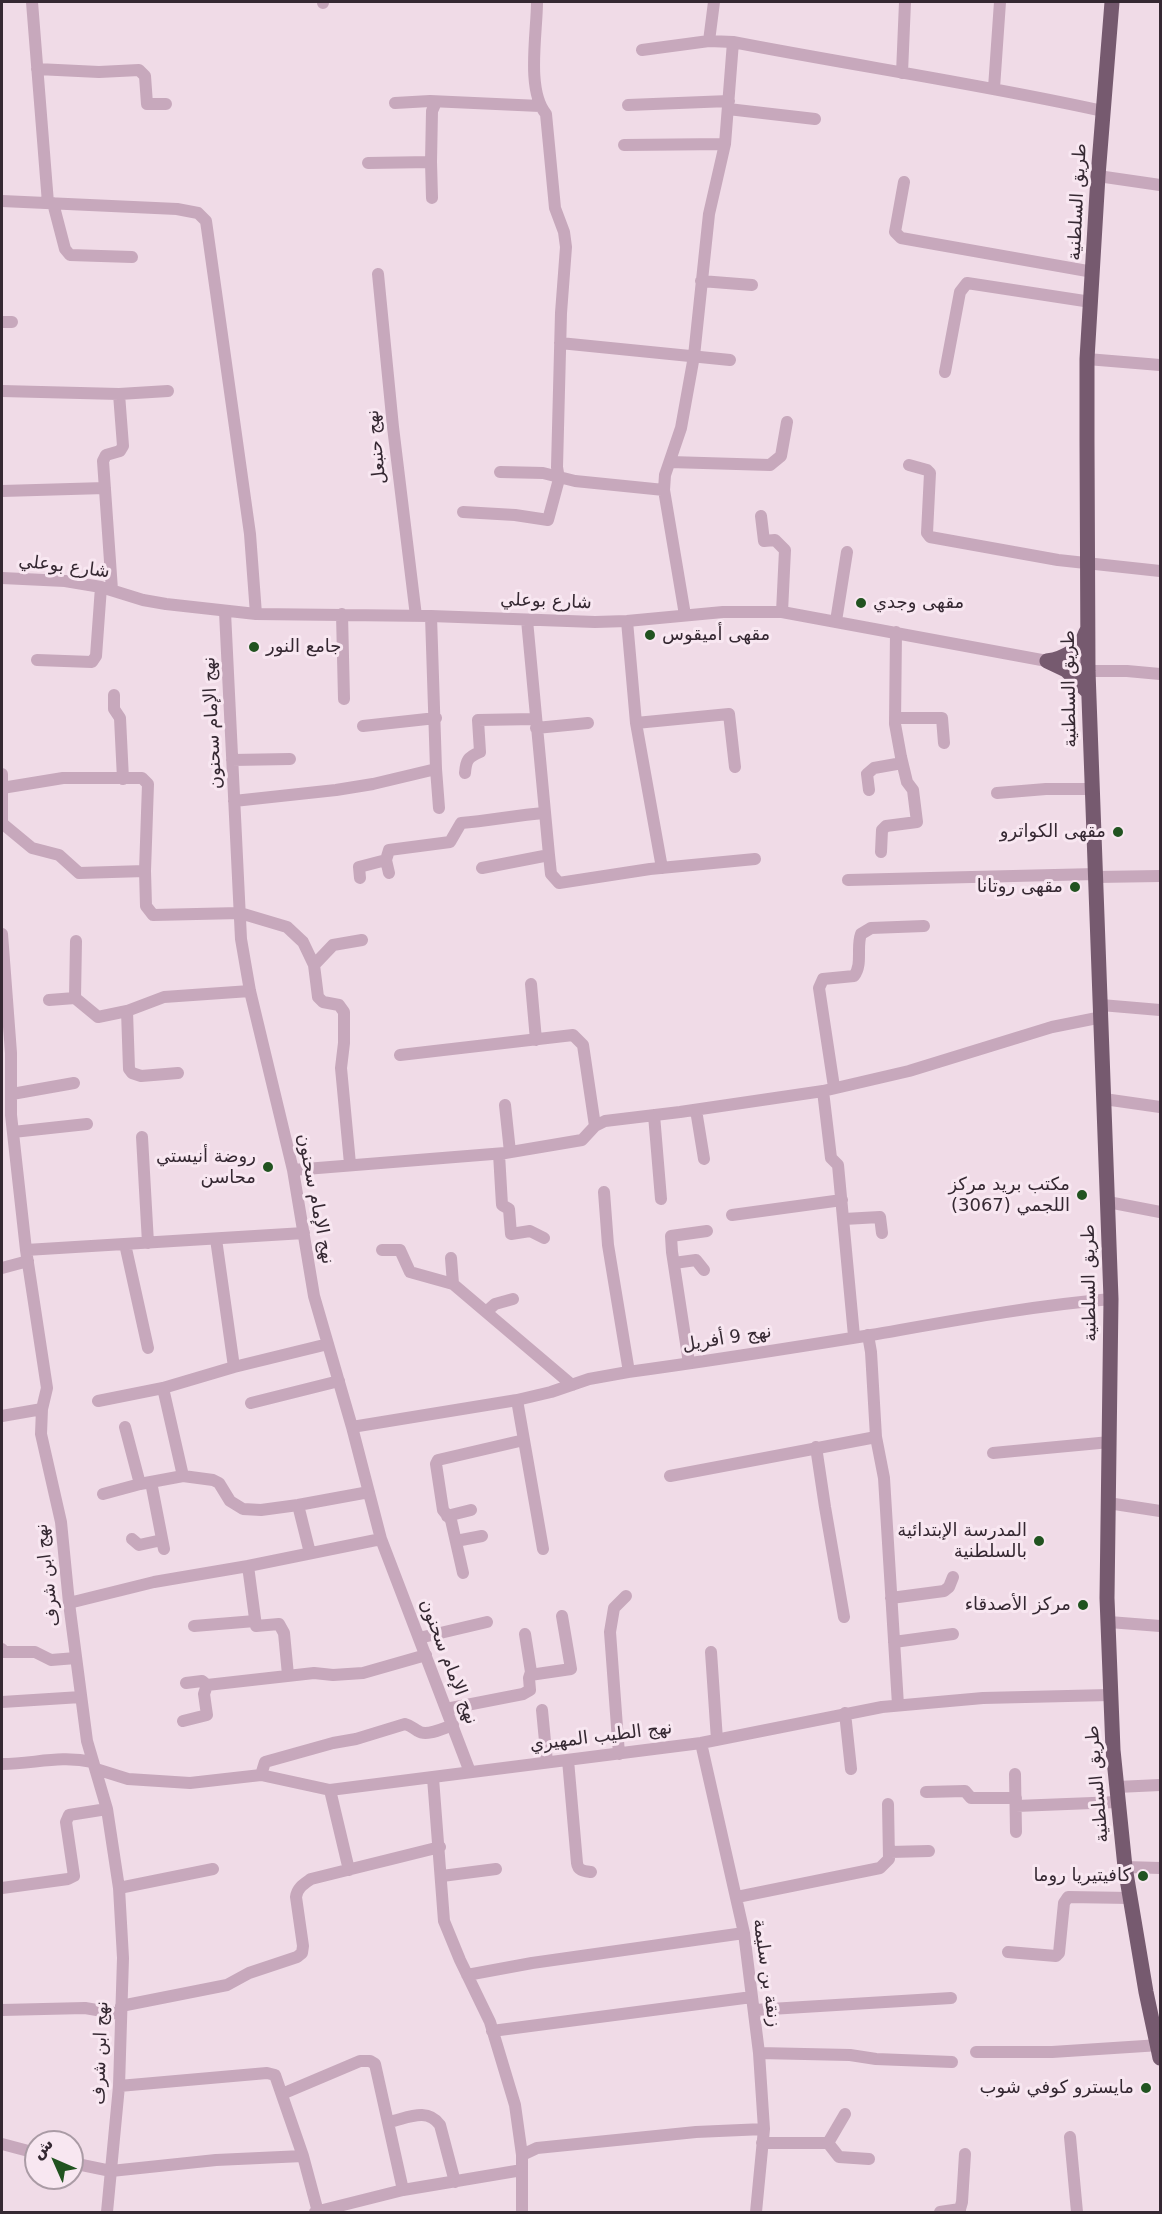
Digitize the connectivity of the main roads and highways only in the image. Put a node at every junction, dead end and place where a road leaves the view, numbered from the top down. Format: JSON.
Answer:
{"nodes":[{"id":1,"x":1112,"y":2,"type":"edge"},
{"id":2,"x":1088,"y":626,"type":"junction"},
{"id":3,"x":1088,"y":692,"type":"junction"},
{"id":4,"x":1159,"y":2049,"type":"edge"}],
"edges":[{"from":1,"to":2,"type":"main road","name":"طريق السلطنية"},
{"from":2,"to":3,"type":"main road","name":"طريق السلطنية"},
{"from":2,"to":3,"type":"main road"},
{"from":3,"to":4,"type":"main road","name":"طريق السلطنية"}]}
